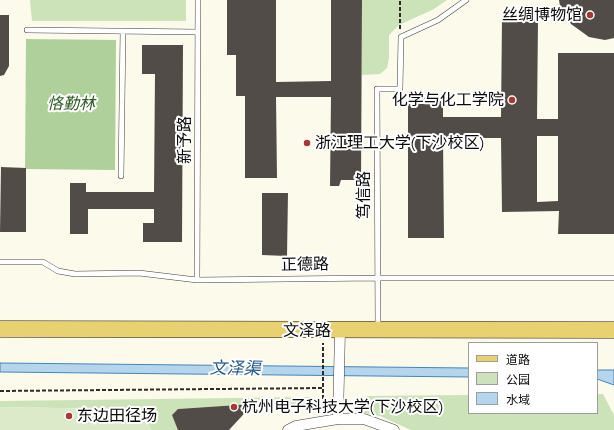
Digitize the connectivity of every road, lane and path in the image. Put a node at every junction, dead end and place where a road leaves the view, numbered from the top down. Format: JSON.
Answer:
{"nodes":[{"id":1,"x":198,"y":0,"type":"edge"},
{"id":2,"x":400,"y":0,"type":"edge"},
{"id":3,"x":466,"y":0,"type":"edge"},
{"id":4,"x":27,"y":30,"type":"dead end"},
{"id":5,"x":123,"y":31,"type":"junction"},
{"id":6,"x":198,"y":32,"type":"junction"},
{"id":7,"x":401,"y":36,"type":"junction"},
{"id":8,"x":121,"y":176,"type":"dead end"},
{"id":9,"x":0,"y":262,"type":"edge"},
{"id":10,"x":377,"y":278,"type":"junction"},
{"id":11,"x":614,"y":278,"type":"edge"},
{"id":12,"x":197,"y":280,"type":"junction"},
{"id":13,"x":0,"y":329,"type":"edge"},
{"id":14,"x":614,"y":330,"type":"edge"},
{"id":15,"x":340,"y":331,"type":"junction"},
{"id":16,"x":378,"y":331,"type":"junction"},
{"id":17,"x":323,"y":352,"type":"dead end"},
{"id":18,"x":323,"y":388,"type":"junction"},
{"id":19,"x":0,"y":391,"type":"edge"},
{"id":20,"x":338,"y":419,"type":"junction"},
{"id":21,"x":323,"y":422,"type":"junction"},
{"id":22,"x":288,"y":430,"type":"edge"},
{"id":23,"x":394,"y":430,"type":"edge"}],
"edges":[{"from":1,"to":6,"type":"lane","name":"新予路"},
{"from":2,"to":7,"type":"path"},
{"from":3,"to":7,"type":"lane"},
{"from":4,"to":5,"type":"lane"},
{"from":5,"to":6,"type":"lane"},
{"from":5,"to":8,"type":"lane"},
{"from":6,"to":12,"type":"lane","name":"新予路"},
{"from":7,"to":10,"type":"lane","name":"笃信路"},
{"from":9,"to":12,"type":"lane","name":"正德路"},
{"from":10,"to":11,"type":"lane","name":"正德路"},
{"from":10,"to":12,"type":"lane","name":"正德路"},
{"from":10,"to":16,"type":"lane","name":"笃信路"},
{"from":13,"to":15,"type":"main road","name":"文泽路"},
{"from":14,"to":16,"type":"main road","name":"文泽路"},
{"from":15,"to":16,"type":"main road","name":"文泽路"},
{"from":15,"to":20,"type":"street"},
{"from":17,"to":18,"type":"path"},
{"from":18,"to":19,"type":"path"},
{"from":18,"to":21,"type":"path"},
{"from":20,"to":21,"type":"street"},
{"from":20,"to":23,"type":"street"},
{"from":21,"to":22,"type":"street"}]}
